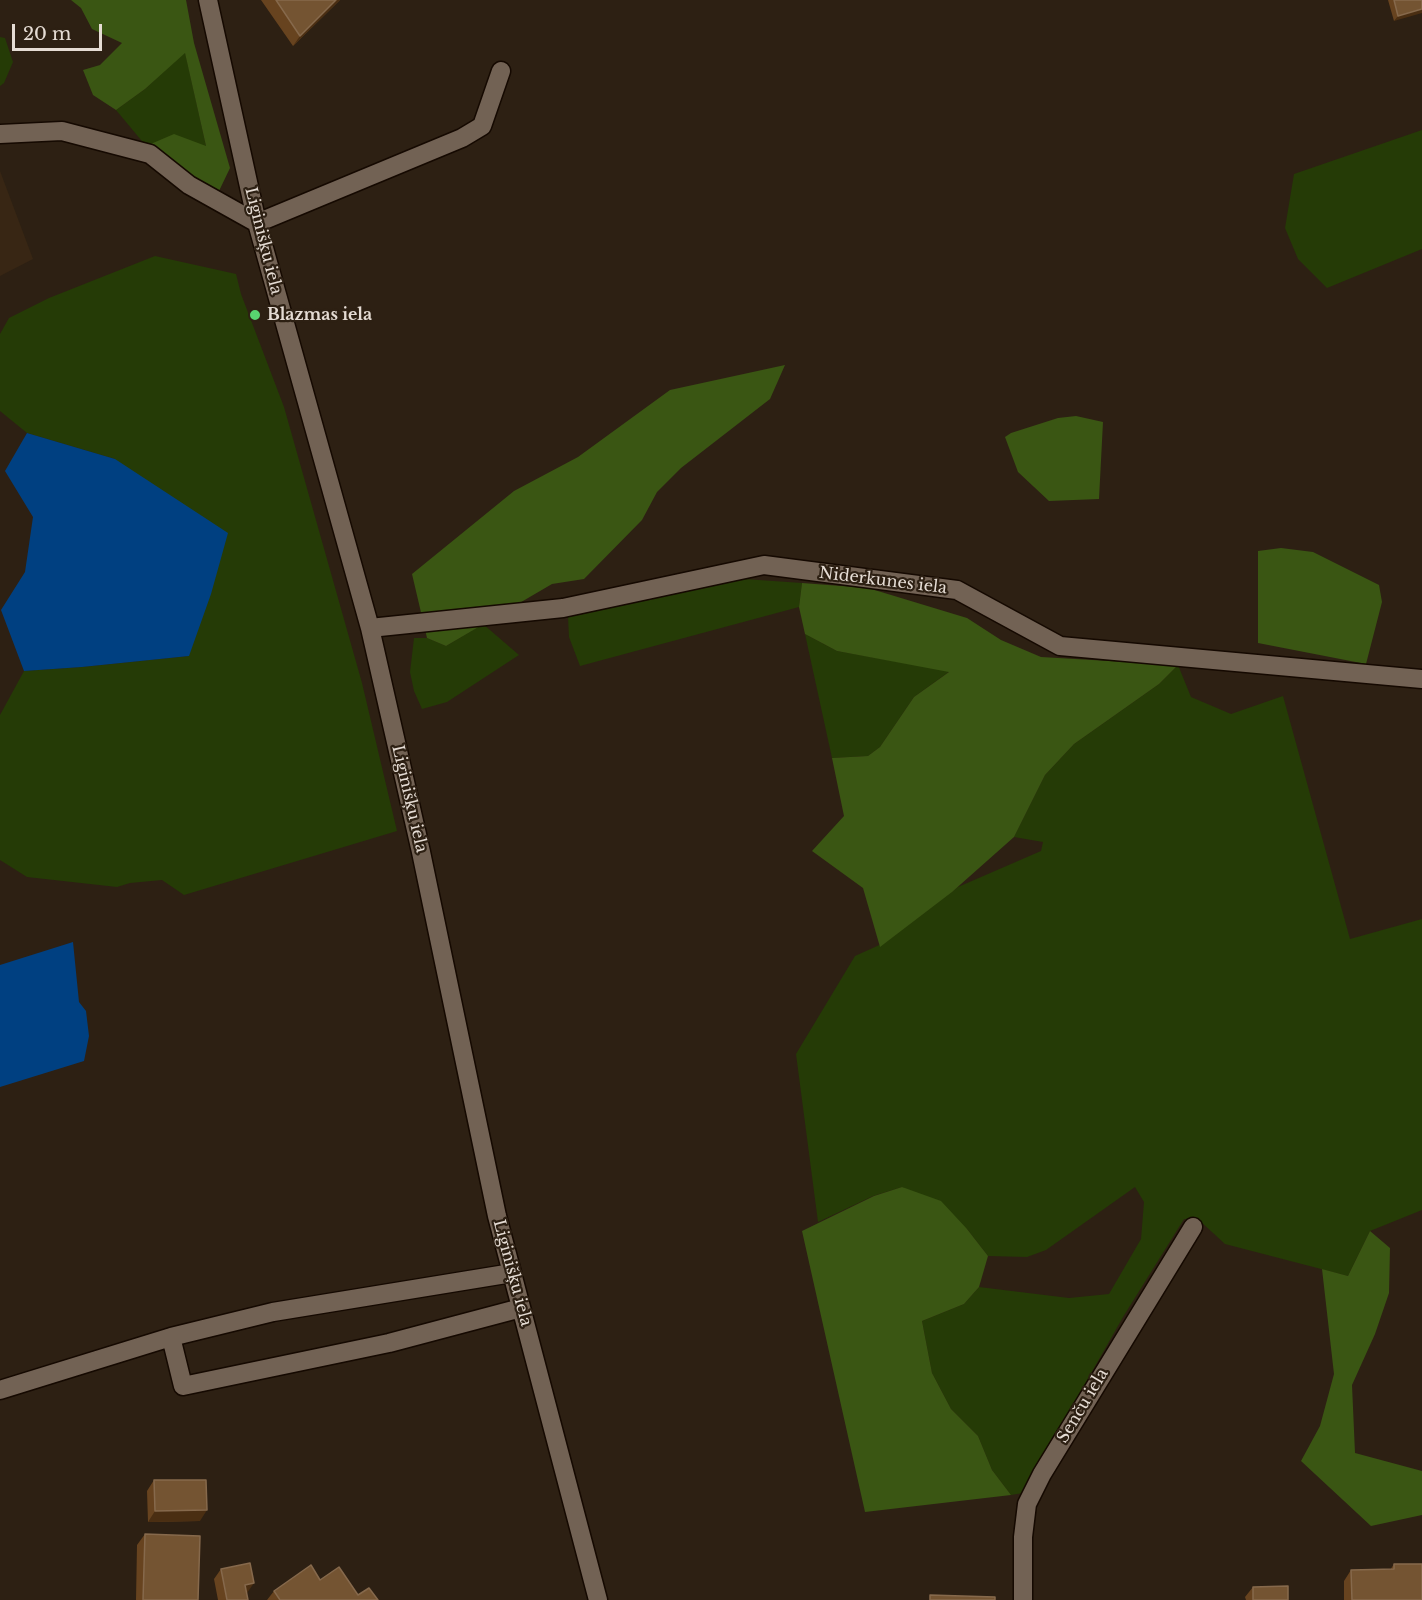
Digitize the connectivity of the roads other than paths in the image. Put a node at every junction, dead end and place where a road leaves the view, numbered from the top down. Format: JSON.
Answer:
{"nodes":[{"id":1,"x":208,"y":0,"type":"edge"},
{"id":2,"x":501,"y":71,"type":"dead end"},
{"id":3,"x":0,"y":134,"type":"edge"},
{"id":4,"x":257,"y":223,"type":"junction"},
{"id":5,"x":370,"y":628,"type":"junction"},
{"id":6,"x":1422,"y":679,"type":"edge"},
{"id":7,"x":1192,"y":1227,"type":"dead end"},
{"id":8,"x":512,"y":1273,"type":"junction"},
{"id":9,"x":521,"y":1308,"type":"junction"},
{"id":10,"x":171,"y":1337,"type":"junction"},
{"id":11,"x":1,"y":1384,"type":"edge"},
{"id":12,"x":598,"y":1600,"type":"edge"},
{"id":13,"x":1023,"y":1600,"type":"edge"}],
"edges":[{"from":1,"to":4,"type":"street","name":"Liginišķu iela"},
{"from":2,"to":4,"type":"street"},
{"from":3,"to":4,"type":"street"},
{"from":4,"to":5,"type":"street","name":"Liginišķu iela"},
{"from":5,"to":6,"type":"street","name":"Niderkunes iela"},
{"from":5,"to":8,"type":"street","name":"Liginišķu iela"},
{"from":7,"to":13,"type":"street","name":"Senču iela"},
{"from":8,"to":9,"type":"street","name":"Liginišķu iela"},
{"from":8,"to":10,"type":"street"},
{"from":9,"to":10,"type":"street"},
{"from":9,"to":12,"type":"street","name":"Liginišķu iela"},
{"from":10,"to":11,"type":"street"}]}
